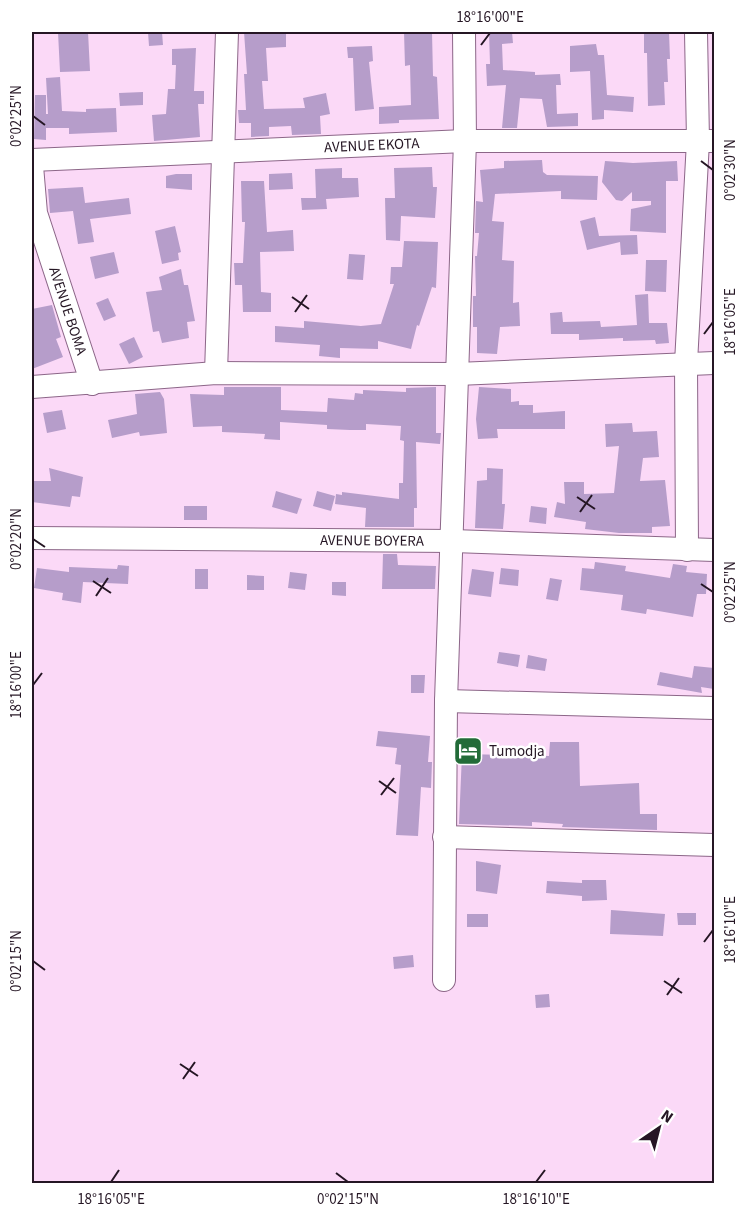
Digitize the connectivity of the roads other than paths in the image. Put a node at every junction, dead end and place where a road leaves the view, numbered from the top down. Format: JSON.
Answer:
{"nodes":[{"id":1,"x":227,"y":32,"type":"edge"},
{"id":2,"x":464,"y":32,"type":"edge"},
{"id":3,"x":696,"y":32,"type":"edge"},
{"id":4,"x":465,"y":141,"type":"junction"},
{"id":5,"x":706,"y":141,"type":"edge"},
{"id":6,"x":225,"y":152,"type":"junction"},
{"id":7,"x":32,"y":160,"type":"edge"},
{"id":8,"x":32,"y":166,"type":"edge"},
{"id":9,"x":686,"y":363,"type":"junction"},
{"id":10,"x":714,"y":363,"type":"edge"},
{"id":11,"x":216,"y":373,"type":"junction"},
{"id":12,"x":457,"y":374,"type":"junction"},
{"id":13,"x":92,"y":384,"type":"junction"},
{"id":14,"x":32,"y":387,"type":"edge"},
{"id":15,"x":32,"y":538,"type":"edge"},
{"id":16,"x":453,"y":541,"type":"junction"},
{"id":17,"x":687,"y":550,"type":"junction"},
{"id":18,"x":714,"y":550,"type":"edge"},
{"id":19,"x":446,"y":701,"type":"junction"},
{"id":20,"x":714,"y":708,"type":"edge"},
{"id":21,"x":444,"y":837,"type":"junction"},
{"id":22,"x":714,"y":845,"type":"edge"},
{"id":23,"x":444,"y":980,"type":"dead end"}],
"edges":[{"from":1,"to":6,"type":"street"},
{"from":2,"to":4,"type":"street"},
{"from":3,"to":5,"type":"street"},
{"from":4,"to":5,"type":"street","name":"AVENUE EKOTA"},
{"from":4,"to":6,"type":"street","name":"AVENUE EKOTA"},
{"from":4,"to":12,"type":"street"},
{"from":5,"to":9,"type":"street"},
{"from":6,"to":7,"type":"street","name":"AVENUE EKOTA"},
{"from":6,"to":11,"type":"street"},
{"from":8,"to":13,"type":"street","name":"AVENUE BOMA"},
{"from":9,"to":10,"type":"street"},
{"from":9,"to":12,"type":"street"},
{"from":9,"to":17,"type":"street"},
{"from":11,"to":12,"type":"street"},
{"from":11,"to":13,"type":"street"},
{"from":12,"to":16,"type":"street"},
{"from":13,"to":14,"type":"street"},
{"from":15,"to":16,"type":"street","name":"AVENUE BOYERA"},
{"from":16,"to":17,"type":"street","name":"AVENUE BOYERA"},
{"from":16,"to":19,"type":"street"},
{"from":17,"to":18,"type":"street","name":"AVENUE BOYERA"},
{"from":19,"to":20,"type":"street"},
{"from":19,"to":21,"type":"street"},
{"from":21,"to":22,"type":"street"},
{"from":21,"to":23,"type":"street"}]}
